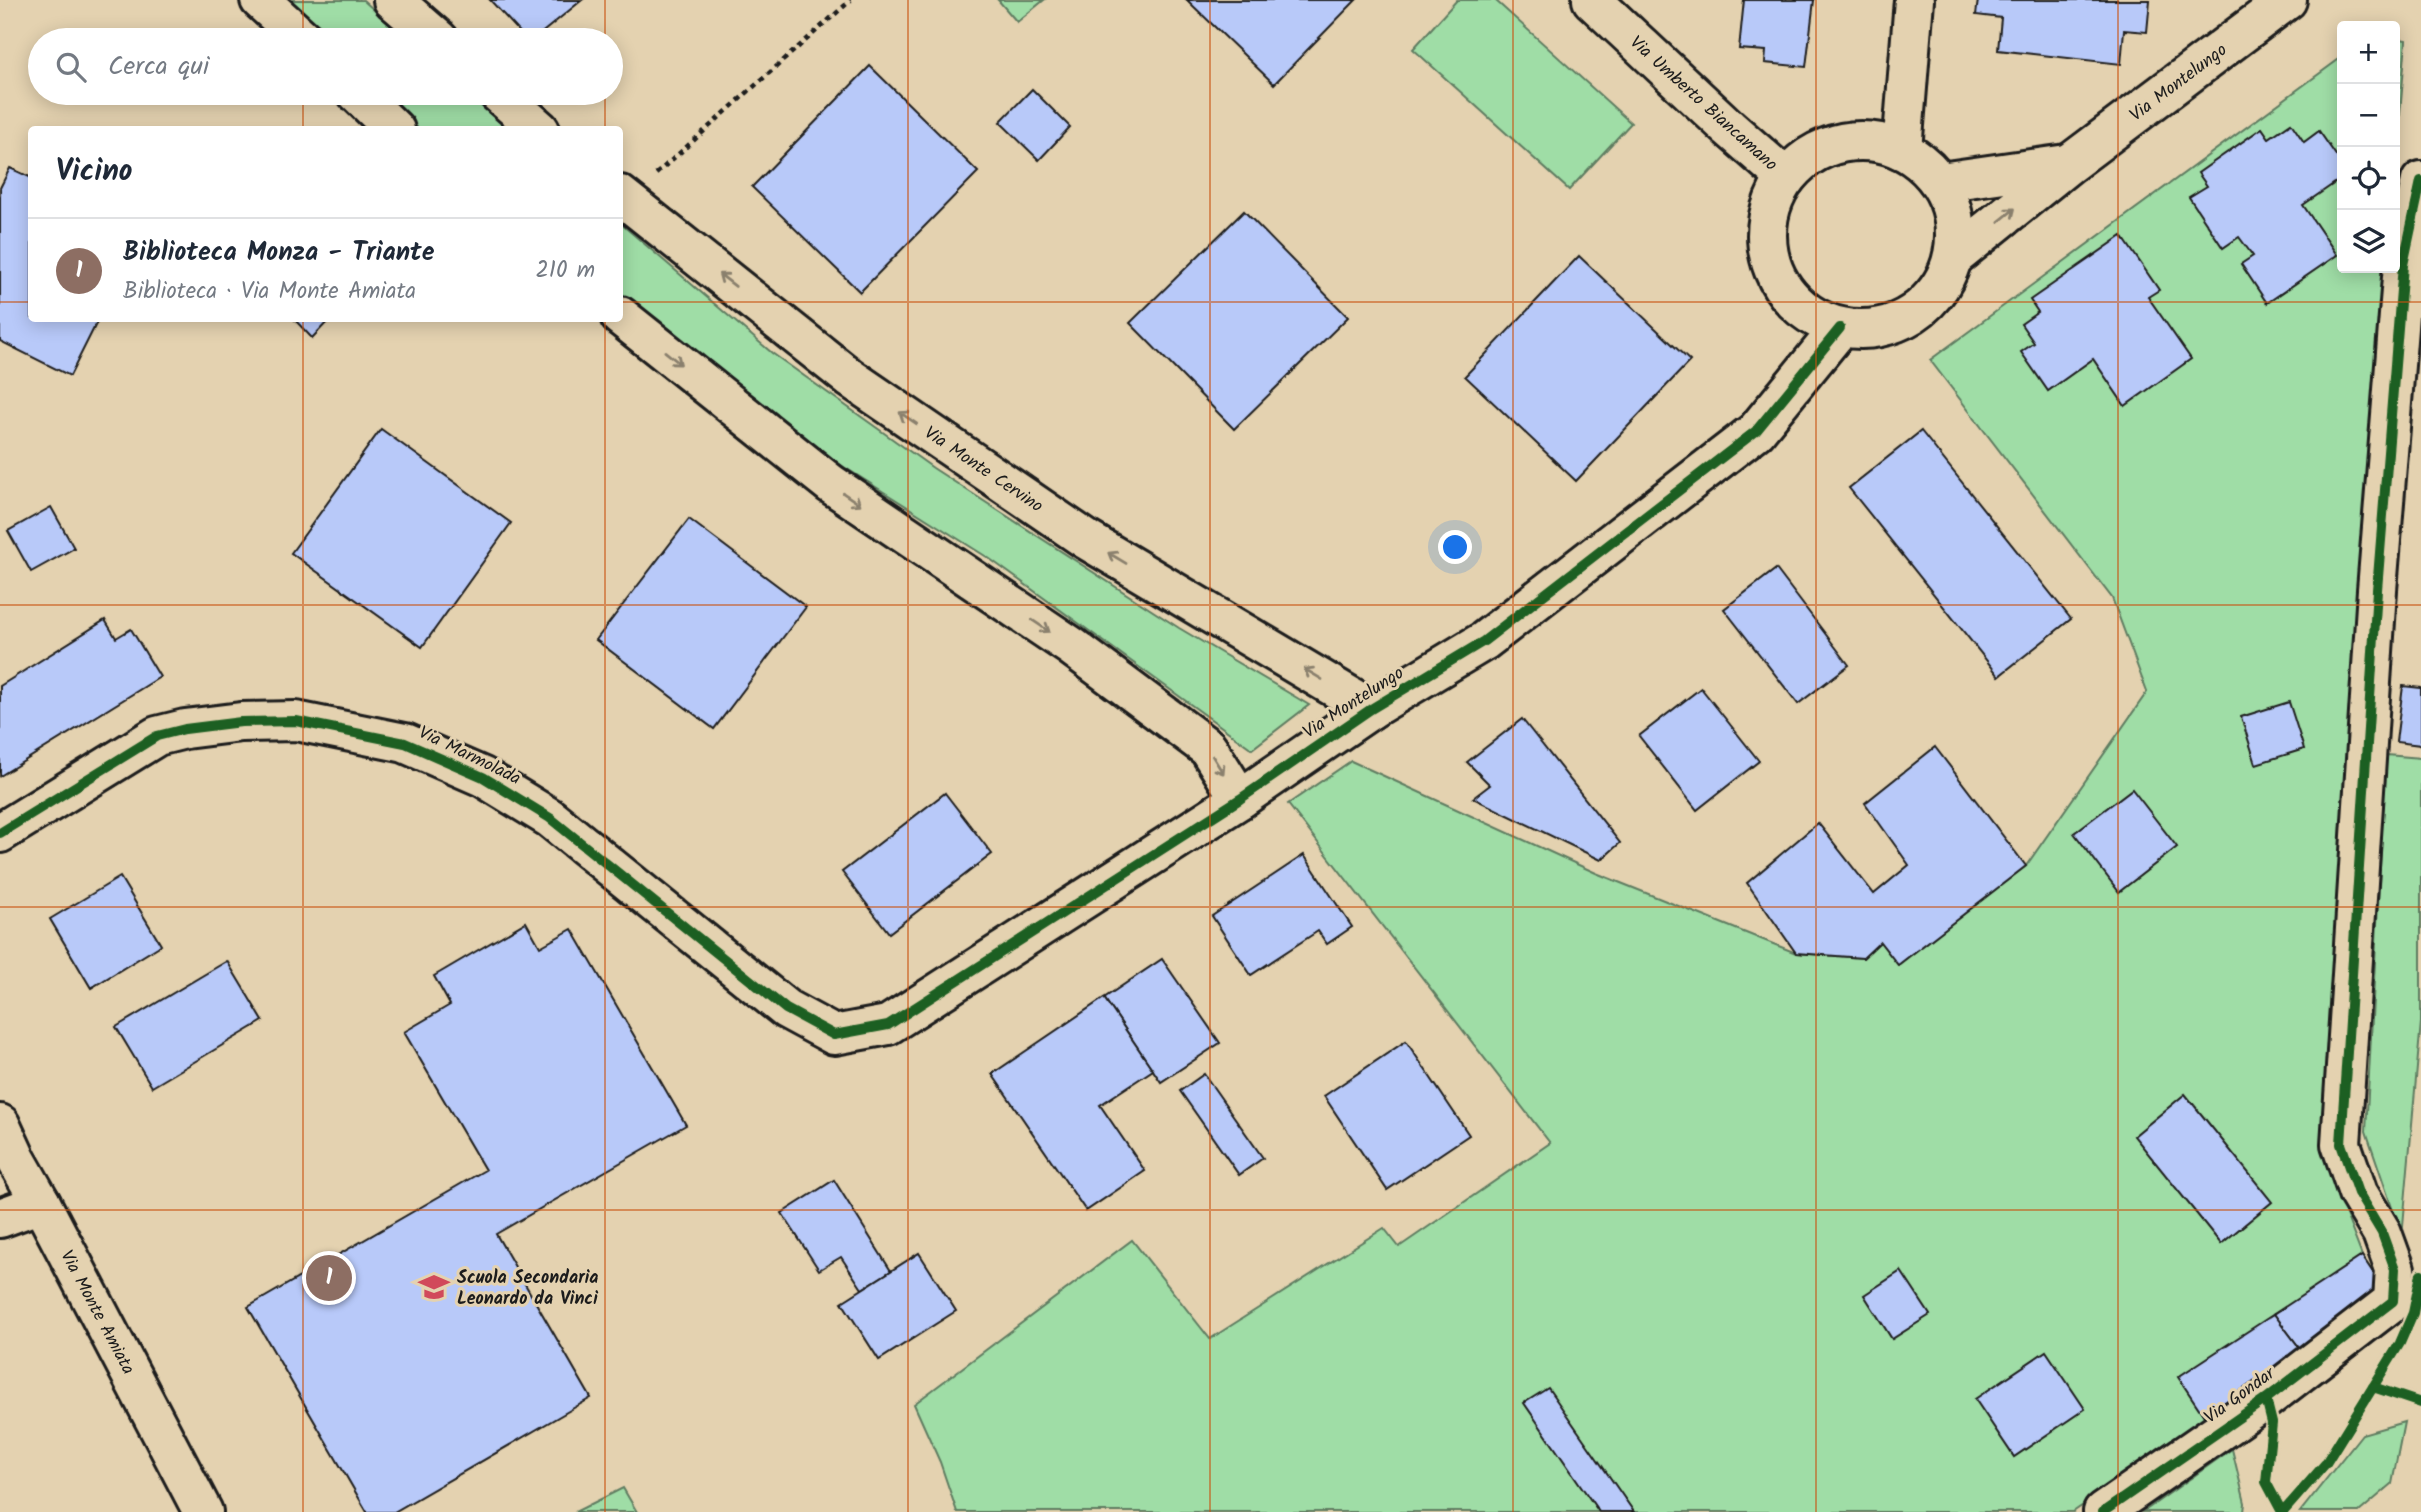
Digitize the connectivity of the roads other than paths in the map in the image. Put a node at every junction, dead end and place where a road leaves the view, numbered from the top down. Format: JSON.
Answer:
{"nodes":[{"id":1,"x":260,"y":0,"type":"edge"},
{"id":2,"x":393,"y":0,"type":"edge"},
{"id":3,"x":1592,"y":0,"type":"edge"},
{"id":4,"x":1914,"y":0,"type":"edge"},
{"id":5,"x":2287,"y":0,"type":"edge"},
{"id":6,"x":291,"y":28,"type":"edge"},
{"id":7,"x":425,"y":28,"type":"edge"},
{"id":8,"x":369,"y":105,"type":"edge"},
{"id":9,"x":512,"y":105,"type":"edge"},
{"id":10,"x":391,"y":126,"type":"edge"},
{"id":11,"x":535,"y":126,"type":"edge"},
{"id":12,"x":1902,"y":150,"type":"junction"},
{"id":13,"x":2070,"y":164,"type":"junction"},
{"id":14,"x":1786,"y":178,"type":"junction"},
{"id":15,"x":2421,"y":181,"type":"edge"},
{"id":16,"x":1940,"y":182,"type":"junction"},
{"id":17,"x":623,"y":198,"type":"edge"},
{"id":18,"x":1954,"y":257,"type":"junction"},
{"id":19,"x":623,"y":318,"type":"edge"},
{"id":20,"x":1840,"y":328,"type":"junction"},
{"id":21,"x":1371,"y":709,"type":"junction"},
{"id":22,"x":1240,"y":799,"type":"junction"},
{"id":23,"x":0,"y":833,"type":"edge"},
{"id":24,"x":834,"y":1035,"type":"joint"},
{"id":25,"x":0,"y":1124,"type":"edge"},
{"id":26,"x":41,"y":1203,"type":"junction"},
{"id":27,"x":0,"y":1218,"type":"edge"},
{"id":28,"x":194,"y":1508,"type":"edge"},
{"id":29,"x":2103,"y":1512,"type":"edge"}],
"edges":[{"from":1,"to":6,"type":"street"},
{"from":2,"to":7,"type":"street"},
{"from":3,"to":14,"type":"street","name":"Via Umberto Biancamano"},
{"from":4,"to":12,"type":"street"},
{"from":5,"to":13,"type":"street","name":"Via Montelungo"},
{"from":8,"to":10,"type":"street"},
{"from":9,"to":11,"type":"street"},
{"from":12,"to":14,"type":"street","name":"Via Montelungo"},
{"from":12,"to":16,"type":"street","name":"Via Montelungo"},
{"from":13,"to":16,"type":"street","name":"Via Montelungo"},
{"from":18,"to":13,"type":"street","name":"Via Montelungo","one_way":true},
{"from":14,"to":20,"type":"street","name":"Via Montelungo"},
{"from":15,"to":29,"type":"street","name":"Via Gondar"},
{"from":16,"to":18,"type":"street","name":"Via Montelungo"},
{"from":21,"to":17,"type":"street","name":"Via Monte Cervino","one_way":true},
{"from":18,"to":20,"type":"street","name":"Via Montelungo"},
{"from":19,"to":22,"type":"street","one_way":true},
{"from":20,"to":21,"type":"street","name":"Via Montelungo"},
{"from":21,"to":22,"type":"street","name":"Via Montelungo"},
{"from":22,"to":24,"type":"street","name":"Via Montelungo"},
{"from":23,"to":24,"type":"street","name":"Via Marmolada"},
{"from":25,"to":26,"type":"street","name":"Via Monte Amiata"},
{"from":26,"to":27,"type":"street"},
{"from":26,"to":28,"type":"street","name":"Via Monte Amiata"}]}
